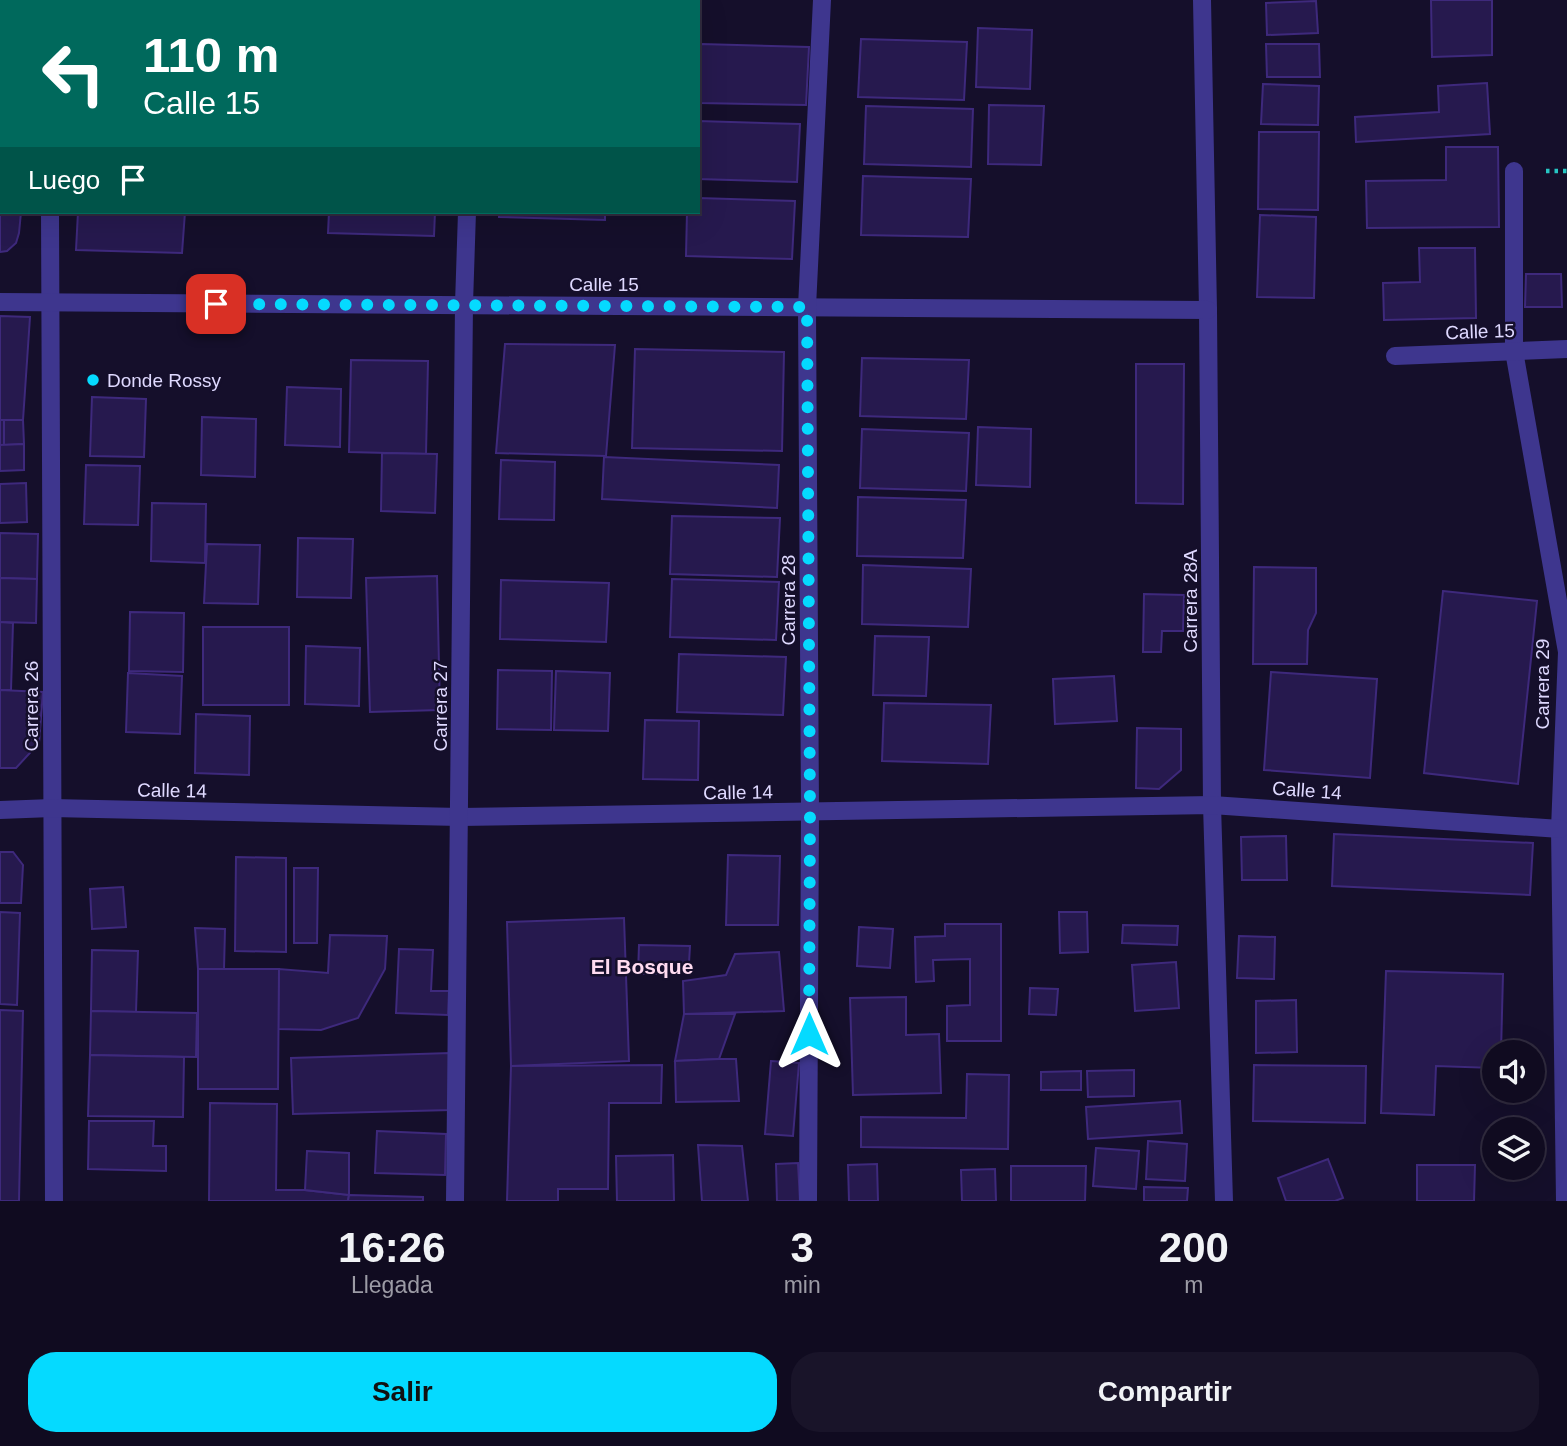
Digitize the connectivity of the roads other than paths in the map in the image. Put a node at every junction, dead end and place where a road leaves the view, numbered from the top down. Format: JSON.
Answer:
{"nodes":[{"id":1,"x":822,"y":0,"type":"edge"},
{"id":2,"x":1202,"y":0,"type":"edge"},
{"id":3,"x":1514,"y":171,"type":"dead end"},
{"id":4,"x":50,"y":214,"type":"edge"},
{"id":5,"x":467,"y":214,"type":"edge"},
{"id":6,"x":0,"y":302,"type":"edge"},
{"id":7,"x":50,"y":303,"type":"junction"},
{"id":8,"x":464,"y":304,"type":"junction"},
{"id":9,"x":807,"y":307,"type":"junction"},
{"id":10,"x":1208,"y":310,"type":"junction"},
{"id":11,"x":1567,"y":349,"type":"edge"},
{"id":12,"x":1514,"y":351,"type":"junction"},
{"id":13,"x":1395,"y":356,"type":"dead end"},
{"id":14,"x":1567,"y":652,"type":"edge"},
{"id":15,"x":1212,"y":805,"type":"junction"},
{"id":16,"x":52,"y":808,"type":"junction"},
{"id":17,"x":0,"y":810,"type":"edge"},
{"id":18,"x":810,"y":812,"type":"junction"},
{"id":19,"x":460,"y":817,"type":"junction"},
{"id":20,"x":1560,"y":829,"type":"junction"},
{"id":21,"x":54,"y":1201,"type":"edge"},
{"id":22,"x":455,"y":1201,"type":"edge"},
{"id":23,"x":808,"y":1201,"type":"edge"},
{"id":24,"x":1224,"y":1201,"type":"edge"},
{"id":25,"x":1565,"y":1201,"type":"edge"}],
"edges":[{"from":1,"to":9,"type":"street","name":"Carrera 28"},
{"from":2,"to":10,"type":"street","name":"Carrera 28A"},
{"from":3,"to":12,"type":"street","name":"Carrera 29"},
{"from":4,"to":7,"type":"street","name":"Carrera 26"},
{"from":5,"to":8,"type":"street","name":"Carrera 27"},
{"from":6,"to":7,"type":"street","name":"Calle 15"},
{"from":7,"to":8,"type":"street","name":"Calle 15"},
{"from":7,"to":16,"type":"street","name":"Carrera 26"},
{"from":8,"to":9,"type":"street","name":"Calle 15"},
{"from":8,"to":19,"type":"street","name":"Carrera 27"},
{"from":9,"to":10,"type":"street","name":"Calle 15"},
{"from":9,"to":18,"type":"street","name":"Carrera 28"},
{"from":10,"to":15,"type":"street","name":"Carrera 28A"},
{"from":11,"to":12,"type":"street","name":"Calle 15"},
{"from":12,"to":13,"type":"street","name":"Calle 15"},
{"from":12,"to":14,"type":"street","name":"Carrera 29"},
{"from":14,"to":20,"type":"street","name":"Carrera 29"},
{"from":15,"to":18,"type":"street","name":"Calle 14"},
{"from":15,"to":20,"type":"street","name":"Calle 14"},
{"from":15,"to":24,"type":"street","name":"Carrera 28A"},
{"from":16,"to":17,"type":"street","name":"Calle 14"},
{"from":16,"to":19,"type":"street","name":"Calle 14"},
{"from":16,"to":21,"type":"street","name":"Carrera 26"},
{"from":18,"to":19,"type":"street","name":"Calle 14"},
{"from":18,"to":23,"type":"street","name":"Carrera 28"},
{"from":19,"to":22,"type":"street","name":"Carrera 27"},
{"from":20,"to":25,"type":"street","name":"Carrera 29"}]}
